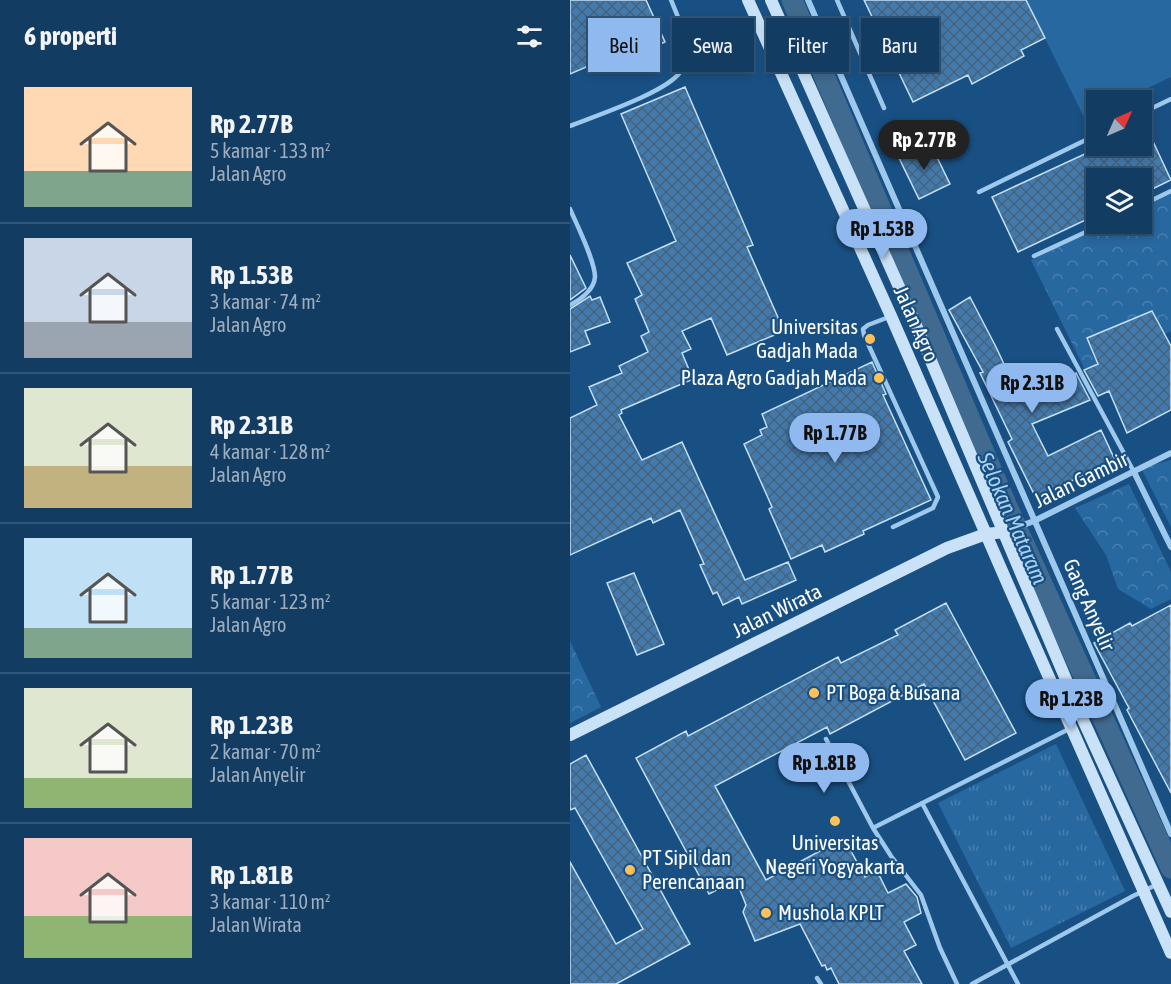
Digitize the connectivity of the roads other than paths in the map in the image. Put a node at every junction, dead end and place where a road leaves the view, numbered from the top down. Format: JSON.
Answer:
{"nodes":[{"id":1,"x":671,"y":0,"type":"edge"},
{"id":2,"x":748,"y":0,"type":"edge"},
{"id":3,"x":771,"y":0,"type":"edge"},
{"id":4,"x":808,"y":0,"type":"edge"},
{"id":5,"x":837,"y":0,"type":"edge"},
{"id":6,"x":1169,"y":100,"type":"edge"},
{"id":7,"x":884,"y":108,"type":"dead end"},
{"id":8,"x":1152,"y":108,"type":"edge"},
{"id":9,"x":1171,"y":108,"type":"edge"},
{"id":10,"x":570,"y":126,"type":"edge"},
{"id":11,"x":1086,"y":140,"type":"edge"},
{"id":12,"x":1171,"y":191,"type":"edge"},
{"id":13,"x":979,"y":192,"type":"dead end"},
{"id":14,"x":1152,"y":200,"type":"edge"},
{"id":15,"x":570,"y":209,"type":"edge"},
{"id":16,"x":1086,"y":232,"type":"edge"},
{"id":17,"x":1034,"y":256,"type":"dead end"},
{"id":18,"x":570,"y":305,"type":"edge"},
{"id":19,"x":891,"y":315,"type":"junction"},
{"id":20,"x":1057,"y":329,"type":"dead end"},
{"id":21,"x":1171,"y":453,"type":"edge"},
{"id":22,"x":1134,"y":472,"type":"junction"},
{"id":23,"x":1032,"y":522,"type":"junction"},
{"id":24,"x":893,"y":527,"type":"dead end"},
{"id":25,"x":1009,"y":531,"type":"junction"},
{"id":26,"x":986,"y":534,"type":"junction"},
{"id":27,"x":1171,"y":547,"type":"edge"},
{"id":28,"x":1084,"y":722,"type":"junction"},
{"id":29,"x":1072,"y":728,"type":"junction"},
{"id":30,"x":570,"y":735,"type":"edge"},
{"id":31,"x":826,"y":739,"type":"dead end"},
{"id":32,"x":922,"y":803,"type":"junction"},
{"id":33,"x":873,"y":828,"type":"junction"},
{"id":34,"x":1171,"y":834,"type":"edge"},
{"id":35,"x":1158,"y":884,"type":"junction"},
{"id":36,"x":1144,"y":891,"type":"junction"},
{"id":37,"x":1171,"y":912,"type":"edge"},
{"id":38,"x":1171,"y":953,"type":"edge"},
{"id":39,"x":1008,"y":964,"type":"junction"},
{"id":40,"x":817,"y":978,"type":"dead end"},
{"id":41,"x":821,"y":984,"type":"edge"},
{"id":42,"x":957,"y":984,"type":"edge"},
{"id":43,"x":972,"y":984,"type":"edge"},
{"id":44,"x":1018,"y":984,"type":"edge"}],
"edges":[{"from":1,"to":10,"type":"lane"},
{"from":2,"to":19,"type":"main road","name":"Jalan Agro"},
{"from":3,"to":25,"type":"main road","name":"Jalan Agro"},
{"from":4,"to":23,"type":"street","name":"Gang Anyelir"},
{"from":5,"to":7,"type":"lane"},
{"from":6,"to":8,"type":"lane"},
{"from":6,"to":9,"type":"lane"},
{"from":11,"to":13,"type":"lane"},
{"from":12,"to":14,"type":"lane"},
{"from":15,"to":18,"type":"lane"},
{"from":16,"to":17,"type":"lane"},
{"from":19,"to":24,"type":"lane"},
{"from":19,"to":26,"type":"main road","name":"Jalan Agro"},
{"from":20,"to":22,"type":"lane"},
{"from":21,"to":22,"type":"street","name":"Jalan Gambir"},
{"from":22,"to":23,"type":"street","name":"Jalan Gambir"},
{"from":22,"to":27,"type":"street"},
{"from":23,"to":25,"type":"street","name":"Jalan Gambir"},
{"from":23,"to":34,"type":"street","name":"Gang Anyelir"},
{"from":25,"to":26,"type":"main road","name":"Jalan Wirata"},
{"from":25,"to":28,"type":"main road","name":"Jalan Agro"},
{"from":26,"to":29,"type":"main road","name":"Jalan Agro"},
{"from":26,"to":30,"type":"main road","name":"Jalan Wirata"},
{"from":28,"to":29,"type":"lane"},
{"from":28,"to":35,"type":"main road","name":"Jalan Agro"},
{"from":29,"to":32,"type":"lane"},
{"from":29,"to":36,"type":"main road","name":"Jalan Agro"},
{"from":31,"to":33,"type":"lane"},
{"from":32,"to":33,"type":"lane"},
{"from":32,"to":39,"type":"lane"},
{"from":33,"to":42,"type":"lane"},
{"from":35,"to":36,"type":"lane"},
{"from":35,"to":37,"type":"main road","name":"Jalan Agro"},
{"from":36,"to":38,"type":"main road","name":"Jalan Agro"},
{"from":36,"to":39,"type":"lane"},
{"from":39,"to":43,"type":"lane"},
{"from":39,"to":44,"type":"lane"},
{"from":40,"to":41,"type":"lane"}]}
